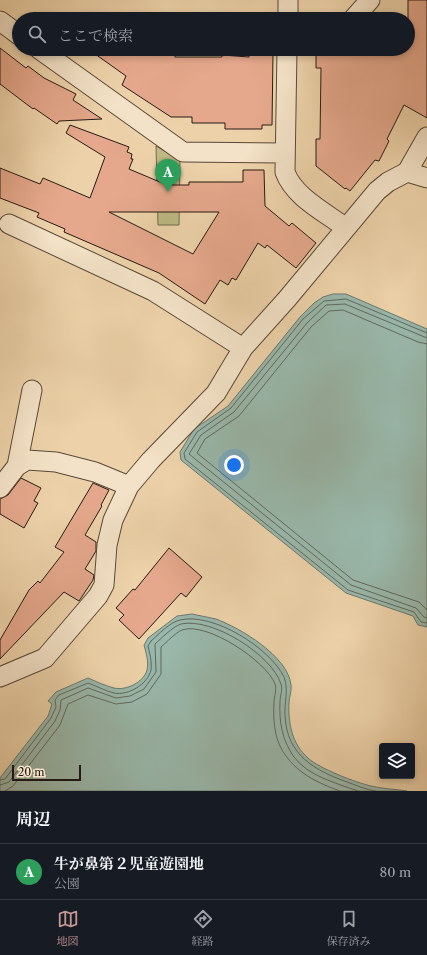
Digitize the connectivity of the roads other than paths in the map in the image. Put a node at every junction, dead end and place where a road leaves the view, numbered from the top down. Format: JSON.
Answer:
{"nodes":[{"id":1,"x":288,"y":0,"type":"edge"},
{"id":2,"x":370,"y":0,"type":"edge"},
{"id":3,"x":288,"y":12,"type":"edge"},
{"id":4,"x":359,"y":12,"type":"edge"},
{"id":5,"x":49,"y":56,"type":"edge"},
{"id":6,"x":287,"y":56,"type":"edge"},
{"id":7,"x":427,"y":138,"type":"edge"},
{"id":8,"x":285,"y":153,"type":"junction"},
{"id":9,"x":407,"y":172,"type":"junction"},
{"id":10,"x":427,"y":178,"type":"edge"},
{"id":11,"x":9,"y":224,"type":"dead end"},
{"id":12,"x":346,"y":228,"type":"junction"},
{"id":13,"x":243,"y":348,"type":"junction"},
{"id":14,"x":32,"y":390,"type":"dead end"},
{"id":15,"x":17,"y":466,"type":"junction"},
{"id":16,"x":129,"y":486,"type":"junction"},
{"id":17,"x":0,"y":488,"type":"edge"},
{"id":18,"x":0,"y":677,"type":"edge"}],
"edges":[{"from":1,"to":3,"type":"street"},
{"from":2,"to":4,"type":"street"},
{"from":5,"to":8,"type":"street"},
{"from":6,"to":8,"type":"street"},
{"from":7,"to":9,"type":"street"},
{"from":8,"to":12,"type":"street"},
{"from":9,"to":10,"type":"street"},
{"from":9,"to":12,"type":"street"},
{"from":11,"to":13,"type":"street"},
{"from":12,"to":13,"type":"street"},
{"from":13,"to":16,"type":"street"},
{"from":14,"to":15,"type":"street"},
{"from":15,"to":16,"type":"street"},
{"from":15,"to":17,"type":"street"},
{"from":16,"to":18,"type":"street"}]}
